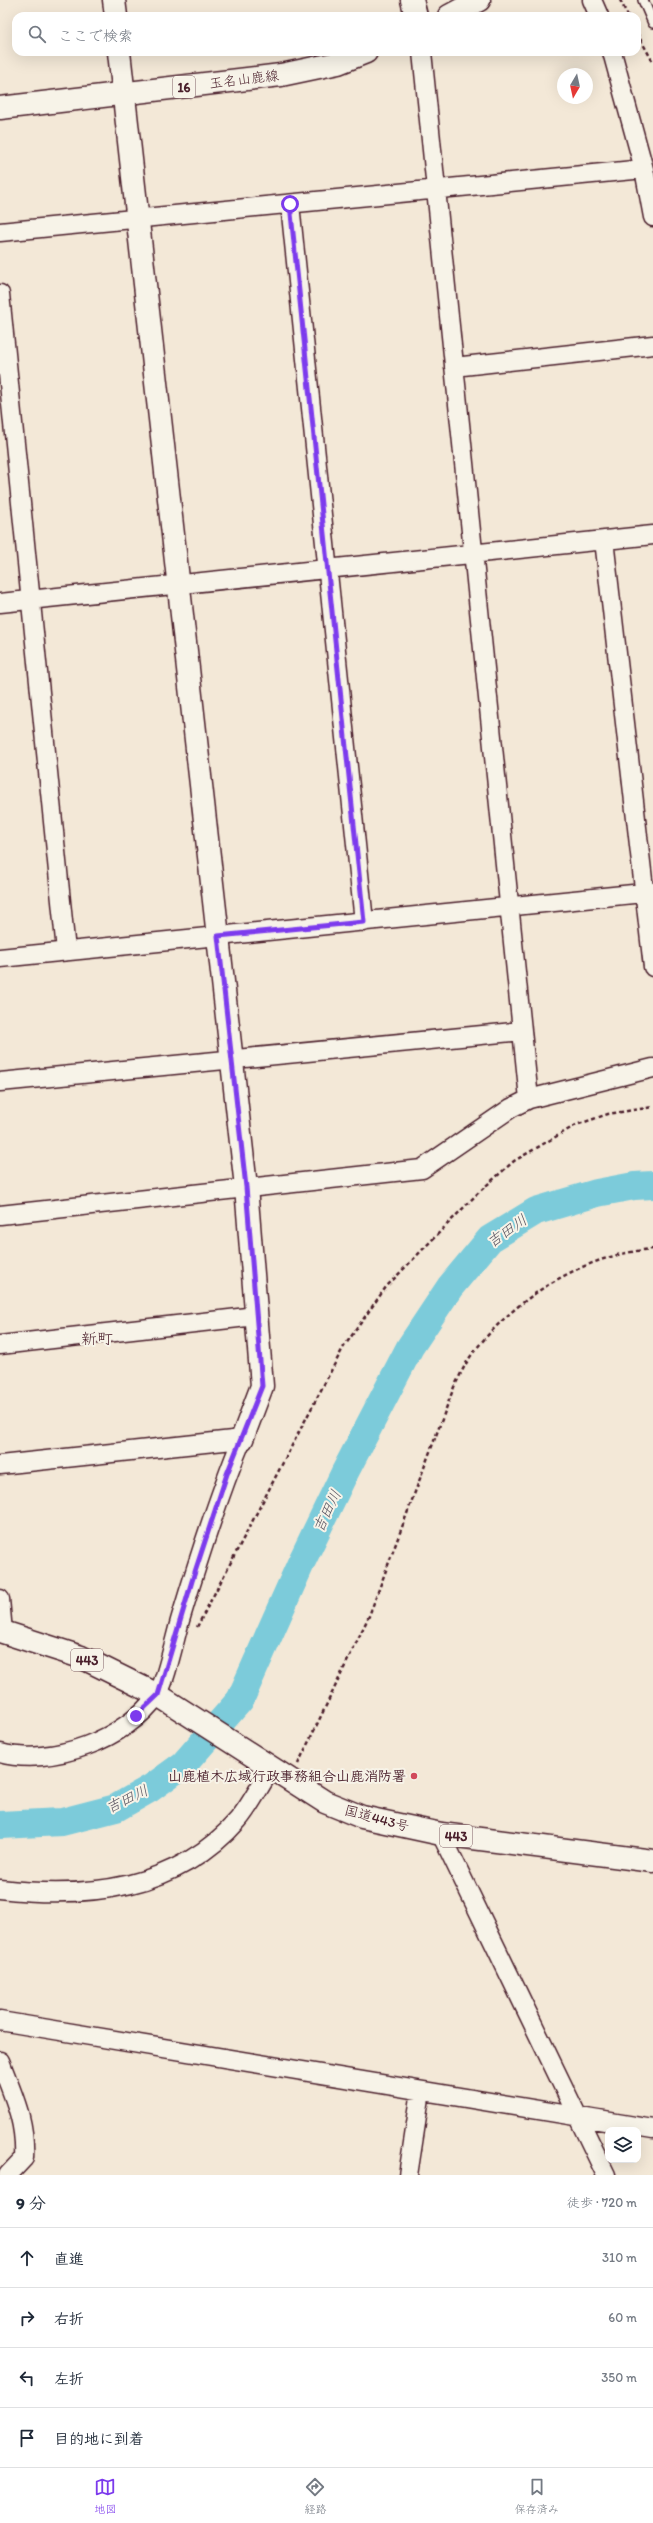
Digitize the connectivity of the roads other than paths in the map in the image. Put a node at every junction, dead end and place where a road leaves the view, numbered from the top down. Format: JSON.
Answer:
{"nodes":[{"id":1,"x":114,"y":0,"type":"edge"},
{"id":2,"x":412,"y":0,"type":"edge"},
{"id":3,"x":479,"y":0,"type":"edge"},
{"id":4,"x":592,"y":0,"type":"edge"},
{"id":5,"x":643,"y":0,"type":"edge"},
{"id":6,"x":116,"y":12,"type":"edge"},
{"id":7,"x":415,"y":12,"type":"edge"},
{"id":8,"x":456,"y":12,"type":"edge"},
{"id":9,"x":597,"y":12,"type":"edge"},
{"id":10,"x":653,"y":23,"type":"edge"},
{"id":11,"x":119,"y":56,"type":"edge"},
{"id":12,"x":355,"y":56,"type":"edge"},
{"id":13,"x":422,"y":56,"type":"edge"},
{"id":14,"x":613,"y":56,"type":"edge"},
{"id":15,"x":124,"y":95,"type":"junction"},
{"id":16,"x":0,"y":108,"type":"edge"},
{"id":17,"x":644,"y":169,"type":"junction"},
{"id":18,"x":435,"y":190,"type":"junction"},
{"id":19,"x":290,"y":204,"type":"junction"},
{"id":20,"x":653,"y":217,"type":"edge"},
{"id":21,"x":138,"y":219,"type":"junction"},
{"id":22,"x":0,"y":232,"type":"edge"},
{"id":23,"x":0,"y":294,"type":"edge"},
{"id":24,"x":653,"y":345,"type":"edge"},
{"id":25,"x":454,"y":367,"type":"junction"},
{"id":26,"x":653,"y":535,"type":"edge"},
{"id":27,"x":604,"y":540,"type":"junction"},
{"id":28,"x":473,"y":554,"type":"junction"},
{"id":29,"x":327,"y":569,"type":"junction"},
{"id":30,"x":179,"y":584,"type":"junction"},
{"id":31,"x":31,"y":600,"type":"junction"},
{"id":32,"x":0,"y":603,"type":"edge"},
{"id":33,"x":648,"y":892,"type":"edge"},
{"id":34,"x":509,"y":906,"type":"junction"},
{"id":35,"x":364,"y":922,"type":"junction"},
{"id":36,"x":218,"y":936,"type":"junction"},
{"id":37,"x":66,"y":951,"type":"junction"},
{"id":38,"x":0,"y":958,"type":"edge"},
{"id":39,"x":653,"y":967,"type":"edge"},
{"id":40,"x":522,"y":1031,"type":"junction"},
{"id":41,"x":232,"y":1059,"type":"junction"},
{"id":42,"x":653,"y":1068,"type":"edge"},
{"id":43,"x":0,"y":1082,"type":"edge"},
{"id":44,"x":529,"y":1099,"type":"junction"},
{"id":45,"x":246,"y":1187,"type":"junction"},
{"id":46,"x":0,"y":1215,"type":"edge"},
{"id":47,"x":256,"y":1316,"type":"junction"},
{"id":48,"x":0,"y":1345,"type":"edge"},
{"id":49,"x":242,"y":1439,"type":"junction"},
{"id":50,"x":0,"y":1465,"type":"edge"},
{"id":51,"x":0,"y":1599,"type":"edge"},
{"id":52,"x":2,"y":1632,"type":"edge"},
{"id":53,"x":164,"y":1698,"type":"junction"},
{"id":54,"x":0,"y":1753,"type":"edge"},
{"id":55,"x":271,"y":1769,"type":"junction"},
{"id":56,"x":441,"y":1834,"type":"junction"},
{"id":57,"x":653,"y":1861,"type":"edge"},
{"id":58,"x":0,"y":1888,"type":"edge"},
{"id":59,"x":0,"y":2021,"type":"edge"},
{"id":60,"x":0,"y":2061,"type":"edge"},
{"id":61,"x":421,"y":2091,"type":"junction"},
{"id":62,"x":576,"y":2116,"type":"junction"},
{"id":63,"x":653,"y":2129,"type":"edge"},
{"id":64,"x":8,"y":2175,"type":"edge"},
{"id":65,"x":408,"y":2175,"type":"edge"},
{"id":66,"x":606,"y":2175,"type":"edge"}],
"edges":[{"from":1,"to":6,"type":"main road"},
{"from":2,"to":7,"type":"main road"},
{"from":3,"to":8,"type":"main road"},
{"from":4,"to":9,"type":"street"},
{"from":5,"to":10,"type":"lane"},
{"from":11,"to":15,"type":"main road"},
{"from":12,"to":15,"type":"main road","name":"玉名山鹿線","number":"16"},
{"from":13,"to":18,"type":"street"},
{"from":14,"to":17,"type":"street"},
{"from":15,"to":16,"type":"main road","name":"玉名山鹿線","number":"16"},
{"from":15,"to":21,"type":"main road"},
{"from":17,"to":18,"type":"street"},
{"from":17,"to":20,"type":"street"},
{"from":18,"to":19,"type":"street"},
{"from":18,"to":25,"type":"street"},
{"from":19,"to":21,"type":"street"},
{"from":19,"to":29,"type":"street"},
{"from":21,"to":22,"type":"street"},
{"from":21,"to":30,"type":"main road"},
{"from":23,"to":31,"type":"street"},
{"from":24,"to":25,"type":"street"},
{"from":25,"to":28,"type":"street"},
{"from":26,"to":27,"type":"street"},
{"from":27,"to":28,"type":"street"},
{"from":27,"to":33,"type":"street"},
{"from":28,"to":29,"type":"street"},
{"from":28,"to":34,"type":"street"},
{"from":29,"to":30,"type":"street"},
{"from":29,"to":35,"type":"street"},
{"from":30,"to":31,"type":"street"},
{"from":30,"to":36,"type":"main road"},
{"from":31,"to":32,"type":"street"},
{"from":31,"to":37,"type":"street"},
{"from":33,"to":34,"type":"street"},
{"from":33,"to":39,"type":"street"},
{"from":34,"to":35,"type":"street"},
{"from":34,"to":40,"type":"street"},
{"from":35,"to":36,"type":"street"},
{"from":36,"to":37,"type":"street"},
{"from":36,"to":41,"type":"main road"},
{"from":37,"to":38,"type":"street"},
{"from":40,"to":41,"type":"street"},
{"from":40,"to":44,"type":"street"},
{"from":41,"to":43,"type":"street"},
{"from":41,"to":45,"type":"main road"},
{"from":42,"to":44,"type":"street"},
{"from":44,"to":45,"type":"street"},
{"from":45,"to":46,"type":"street"},
{"from":45,"to":47,"type":"main road"},
{"from":47,"to":48,"type":"street"},
{"from":47,"to":49,"type":"main road"},
{"from":49,"to":50,"type":"street"},
{"from":49,"to":53,"type":"street"},
{"from":51,"to":52,"type":"street"},
{"from":52,"to":53,"type":"main road","name":"国道443号","number":"443"},
{"from":53,"to":54,"type":"street"},
{"from":53,"to":55,"type":"main road","name":"国道443号","number":"443"},
{"from":55,"to":56,"type":"main road","name":"国道443号","number":"443"},
{"from":55,"to":58,"type":"street"},
{"from":56,"to":57,"type":"main road","name":"国道443号","number":"443"},
{"from":56,"to":62,"type":"street"},
{"from":59,"to":61,"type":"street"},
{"from":60,"to":64,"type":"street"},
{"from":61,"to":62,"type":"street"},
{"from":61,"to":65,"type":"street"},
{"from":62,"to":63,"type":"street"},
{"from":62,"to":66,"type":"street"}]}
